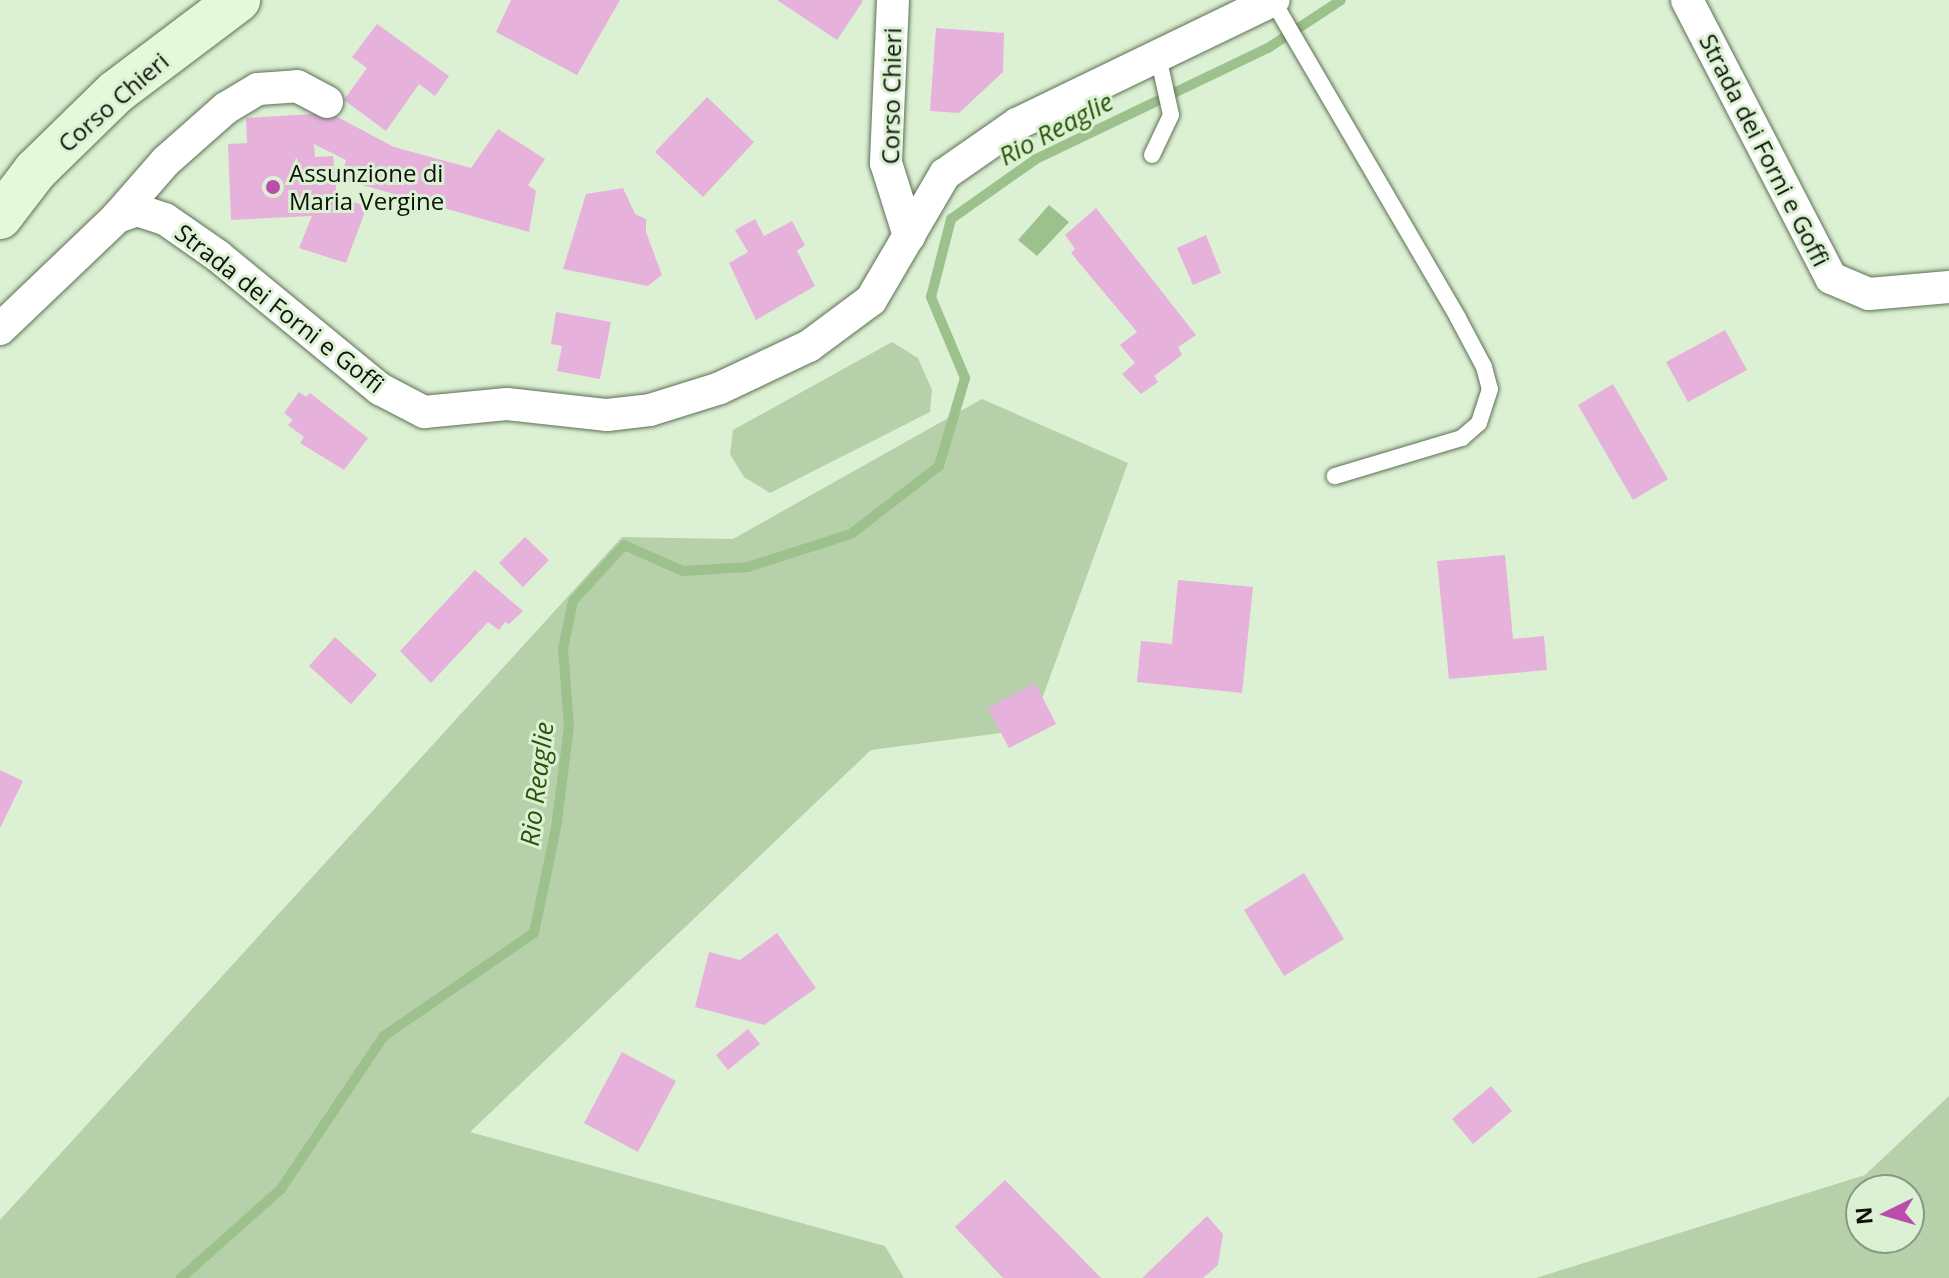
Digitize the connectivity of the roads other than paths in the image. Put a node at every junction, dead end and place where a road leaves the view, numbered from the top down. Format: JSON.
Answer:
{"nodes":[{"id":1,"x":238,"y":0,"type":"edge"},
{"id":2,"x":893,"y":0,"type":"edge"},
{"id":3,"x":1687,"y":0,"type":"edge"},
{"id":4,"x":1277,"y":7,"type":"edge"},
{"id":5,"x":1160,"y":67,"type":"junction"},
{"id":6,"x":327,"y":102,"type":"dead end"},
{"id":7,"x":1152,"y":155,"type":"dead end"},
{"id":8,"x":0,"y":217,"type":"edge"},
{"id":9,"x":117,"y":217,"type":"junction"},
{"id":10,"x":909,"y":236,"type":"junction"},
{"id":11,"x":1949,"y":287,"type":"edge"},
{"id":12,"x":0,"y":329,"type":"edge"},
{"id":13,"x":1335,"y":476,"type":"dead end"}],
"edges":[{"from":1,"to":8,"type":"main road","name":"Corso Chieri"},
{"from":2,"to":10,"type":"street","name":"Corso Chieri"},
{"from":3,"to":11,"type":"street","name":"Strada dei Forni e Goffi"},
{"from":4,"to":5,"type":"street","name":"Strada dei Forni e Goffi"},
{"from":4,"to":13,"type":"lane"},
{"from":5,"to":7,"type":"lane"},
{"from":5,"to":10,"type":"street","name":"Strada dei Forni e Goffi"},
{"from":6,"to":9,"type":"street"},
{"from":9,"to":10,"type":"street","name":"Strada dei Forni e Goffi"},
{"from":9,"to":12,"type":"street"}]}
